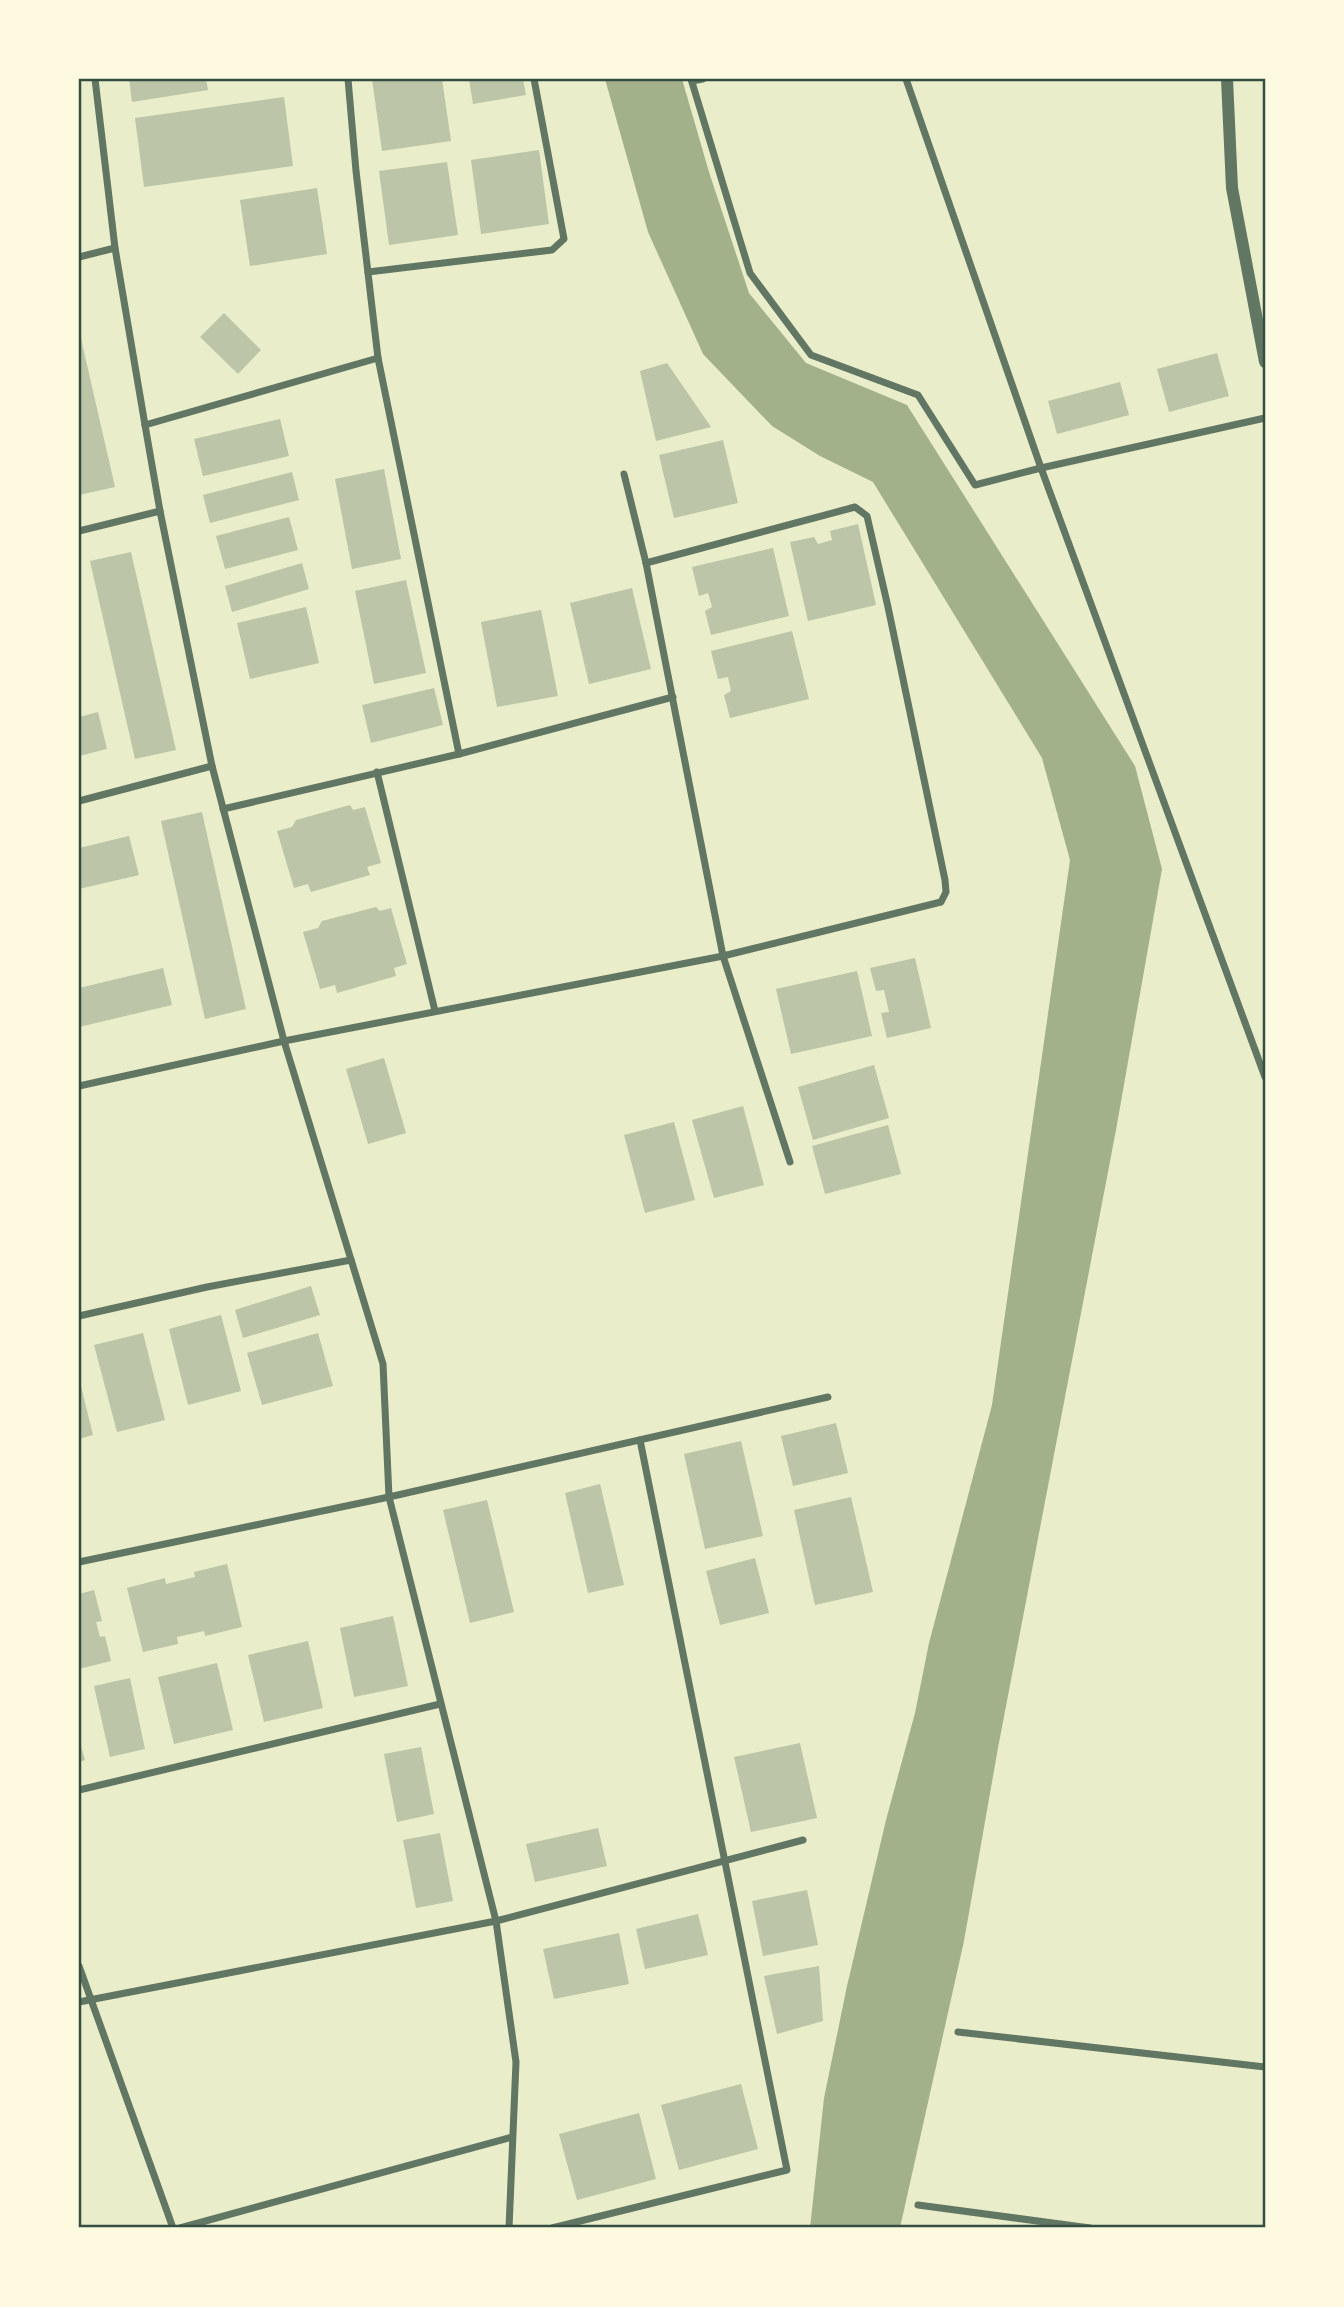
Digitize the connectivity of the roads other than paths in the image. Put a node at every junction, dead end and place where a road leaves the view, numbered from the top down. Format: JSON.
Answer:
{"nodes":[{"id":1,"x":95,"y":79,"type":"edge"},
{"id":2,"x":348,"y":79,"type":"edge"},
{"id":3,"x":534,"y":79,"type":"edge"},
{"id":4,"x":704,"y":79,"type":"edge"},
{"id":5,"x":906,"y":79,"type":"edge"},
{"id":6,"x":1227,"y":79,"type":"edge"},
{"id":7,"x":691,"y":80,"type":"edge"},
{"id":8,"x":115,"y":248,"type":"junction"},
{"id":9,"x":79,"y":257,"type":"edge"},
{"id":10,"x":368,"y":272,"type":"junction"},
{"id":11,"x":378,"y":358,"type":"junction"},
{"id":12,"x":1265,"y":362,"type":"edge"},
{"id":13,"x":1265,"y":418,"type":"edge"},
{"id":14,"x":145,"y":425,"type":"junction"},
{"id":15,"x":1041,"y":468,"type":"junction"},
{"id":16,"x":624,"y":474,"type":"dead end"},
{"id":17,"x":160,"y":511,"type":"junction"},
{"id":18,"x":79,"y":531,"type":"edge"},
{"id":19,"x":646,"y":564,"type":"junction"},
{"id":20,"x":673,"y":697,"type":"junction"},
{"id":21,"x":459,"y":754,"type":"junction"},
{"id":22,"x":212,"y":766,"type":"junction"},
{"id":23,"x":377,"y":772,"type":"junction"},
{"id":24,"x":79,"y":801,"type":"edge"},
{"id":25,"x":223,"y":809,"type":"junction"},
{"id":26,"x":723,"y":956,"type":"junction"},
{"id":27,"x":435,"y":1011,"type":"junction"},
{"id":28,"x":284,"y":1041,"type":"junction"},
{"id":29,"x":1265,"y":1077,"type":"edge"},
{"id":30,"x":79,"y":1086,"type":"edge"},
{"id":31,"x":790,"y":1163,"type":"dead end"},
{"id":32,"x":351,"y":1260,"type":"junction"},
{"id":33,"x":79,"y":1316,"type":"edge"},
{"id":34,"x":828,"y":1397,"type":"dead end"},
{"id":35,"x":640,"y":1440,"type":"junction"},
{"id":36,"x":389,"y":1497,"type":"junction"},
{"id":37,"x":79,"y":1562,"type":"edge"},
{"id":38,"x":440,"y":1704,"type":"junction"},
{"id":39,"x":79,"y":1790,"type":"edge"},
{"id":40,"x":803,"y":1840,"type":"dead end"},
{"id":41,"x":725,"y":1860,"type":"junction"},
{"id":42,"x":496,"y":1921,"type":"junction"},
{"id":43,"x":79,"y":1966,"type":"edge"},
{"id":44,"x":91,"y":1998,"type":"junction"},
{"id":45,"x":79,"y":2002,"type":"edge"},
{"id":46,"x":958,"y":2032,"type":"dead end"},
{"id":47,"x":1265,"y":2067,"type":"edge"},
{"id":48,"x":512,"y":2137,"type":"junction"},
{"id":49,"x":919,"y":2205,"type":"dead end"},
{"id":50,"x":173,"y":2228,"type":"edge"},
{"id":51,"x":180,"y":2228,"type":"edge"},
{"id":52,"x":509,"y":2228,"type":"edge"},
{"id":53,"x":552,"y":2228,"type":"edge"},
{"id":54,"x":1090,"y":2228,"type":"edge"}],
"edges":[{"from":1,"to":8,"type":"street"},
{"from":2,"to":10,"type":"street"},
{"from":3,"to":10,"type":"street"},
{"from":4,"to":7,"type":"street"},
{"from":5,"to":15,"type":"street"},
{"from":6,"to":12,"type":"street"},
{"from":7,"to":15,"type":"street"},
{"from":8,"to":9,"type":"street"},
{"from":8,"to":14,"type":"street"},
{"from":10,"to":11,"type":"street"},
{"from":11,"to":14,"type":"street"},
{"from":11,"to":21,"type":"street"},
{"from":13,"to":15,"type":"street"},
{"from":14,"to":17,"type":"street"},
{"from":15,"to":29,"type":"street"},
{"from":16,"to":19,"type":"street"},
{"from":17,"to":18,"type":"street"},
{"from":17,"to":22,"type":"street"},
{"from":19,"to":20,"type":"street"},
{"from":19,"to":26,"type":"street"},
{"from":20,"to":21,"type":"street"},
{"from":20,"to":26,"type":"street"},
{"from":21,"to":23,"type":"street"},
{"from":22,"to":24,"type":"street"},
{"from":22,"to":25,"type":"street"},
{"from":23,"to":25,"type":"street"},
{"from":23,"to":27,"type":"street"},
{"from":25,"to":28,"type":"street"},
{"from":26,"to":27,"type":"street"},
{"from":26,"to":31,"type":"street"},
{"from":27,"to":28,"type":"street"},
{"from":28,"to":30,"type":"street"},
{"from":28,"to":32,"type":"street"},
{"from":32,"to":33,"type":"street"},
{"from":32,"to":36,"type":"street"},
{"from":34,"to":35,"type":"street"},
{"from":35,"to":36,"type":"street"},
{"from":35,"to":41,"type":"street"},
{"from":36,"to":37,"type":"street"},
{"from":36,"to":38,"type":"street"},
{"from":38,"to":39,"type":"street"},
{"from":38,"to":42,"type":"street"},
{"from":40,"to":41,"type":"street"},
{"from":41,"to":42,"type":"street"},
{"from":41,"to":53,"type":"street"},
{"from":42,"to":44,"type":"street"},
{"from":42,"to":48,"type":"street"},
{"from":43,"to":44,"type":"street"},
{"from":44,"to":45,"type":"street"},
{"from":44,"to":50,"type":"street"},
{"from":46,"to":47,"type":"street"},
{"from":48,"to":51,"type":"street"},
{"from":48,"to":52,"type":"street"},
{"from":49,"to":54,"type":"street"}]}
